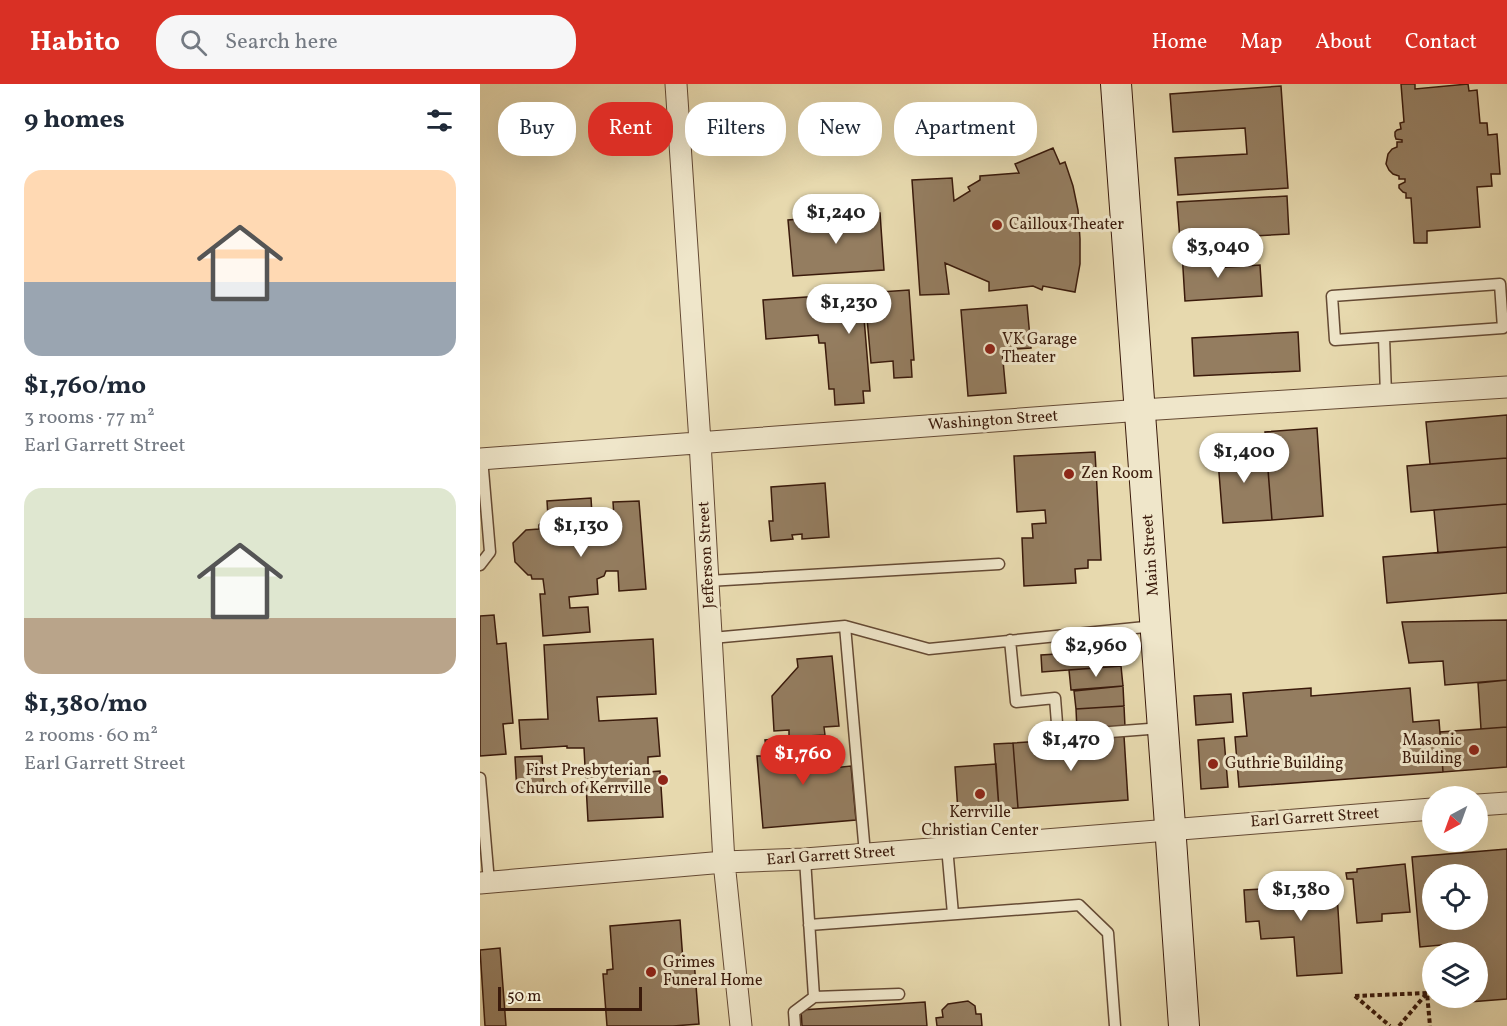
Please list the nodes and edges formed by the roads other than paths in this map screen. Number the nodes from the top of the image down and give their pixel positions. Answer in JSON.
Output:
{"nodes":[{"id":1,"x":676,"y":84,"type":"edge"},
{"id":2,"x":1116,"y":84,"type":"edge"},
{"id":3,"x":1503,"y":283,"type":"edge"},
{"id":4,"x":1383,"y":337,"type":"junction"},
{"id":5,"x":1507,"y":387,"type":"edge"},
{"id":6,"x":1386,"y":394,"type":"junction"},
{"id":7,"x":1142,"y":410,"type":"junction"},
{"id":8,"x":700,"y":442,"type":"junction"},
{"id":9,"x":481,"y":459,"type":"edge"},
{"id":10,"x":999,"y":564,"type":"dead end"},
{"id":11,"x":480,"y":565,"type":"edge"},
{"id":12,"x":708,"y":581,"type":"junction"},
{"id":13,"x":845,"y":626,"type":"junction"},
{"id":14,"x":1155,"y":626,"type":"junction"},
{"id":15,"x":712,"y":638,"type":"junction"},
{"id":16,"x":1010,"y":640,"type":"junction"},
{"id":17,"x":1164,"y":728,"type":"junction"},
{"id":18,"x":480,"y":778,"type":"edge"},
{"id":19,"x":1507,"y":803,"type":"edge"},
{"id":20,"x":1488,"y":804,"type":"edge"},
{"id":21,"x":1422,"y":810,"type":"edge"},
{"id":22,"x":482,"y":823,"type":"edge"},
{"id":23,"x":1171,"y":829,"type":"junction"},
{"id":24,"x":947,"y":847,"type":"junction"},
{"id":25,"x":865,"y":854,"type":"junction"},
{"id":26,"x":805,"y":859,"type":"junction"},
{"id":27,"x":724,"y":862,"type":"junction"},
{"id":28,"x":484,"y":883,"type":"edge"},
{"id":29,"x":953,"y":915,"type":"junction"},
{"id":30,"x":809,"y":925,"type":"junction"},
{"id":31,"x":899,"y":994,"type":"dead end"},
{"id":32,"x":814,"y":997,"type":"junction"},
{"id":33,"x":741,"y":1026,"type":"edge"},
{"id":34,"x":795,"y":1026,"type":"edge"},
{"id":35,"x":1115,"y":1026,"type":"edge"},
{"id":36,"x":1184,"y":1026,"type":"edge"}],
"edges":[{"from":1,"to":8,"type":"street","name":"Jefferson Street"},
{"from":2,"to":7,"type":"main road","name":"Main Street"},
{"from":3,"to":4,"type":"lane"},
{"from":3,"to":4,"type":"lane"},
{"from":4,"to":6,"type":"lane"},
{"from":5,"to":6,"type":"street","name":"Washington Street"},
{"from":6,"to":7,"type":"street","name":"Washington Street"},
{"from":7,"to":8,"type":"street","name":"Washington Street"},
{"from":7,"to":14,"type":"main road","name":"Main Street"},
{"from":8,"to":9,"type":"street","name":"Washington Street"},
{"from":8,"to":12,"type":"street","name":"Jefferson Street"},
{"from":9,"to":11,"type":"lane"},
{"from":10,"to":12,"type":"lane"},
{"from":12,"to":15,"type":"street","name":"Jefferson Street"},
{"from":13,"to":15,"type":"lane"},
{"from":13,"to":16,"type":"lane"},
{"from":13,"to":25,"type":"lane"},
{"from":14,"to":16,"type":"lane"},
{"from":14,"to":17,"type":"main road","name":"Main Street"},
{"from":15,"to":27,"type":"street","name":"Jefferson Street"},
{"from":16,"to":17,"type":"lane"},
{"from":17,"to":23,"type":"main road","name":"Main Street"},
{"from":18,"to":22,"type":"lane"},
{"from":19,"to":20,"type":"street"},
{"from":21,"to":23,"type":"street","name":"Earl Garrett Street"},
{"from":22,"to":28,"type":"lane"},
{"from":23,"to":24,"type":"street","name":"Earl Garrett Street"},
{"from":23,"to":36,"type":"main road","name":"Main Street"},
{"from":24,"to":25,"type":"street","name":"Earl Garrett Street"},
{"from":24,"to":29,"type":"lane"},
{"from":25,"to":26,"type":"street","name":"Earl Garrett Street"},
{"from":26,"to":27,"type":"street","name":"Earl Garrett Street"},
{"from":26,"to":30,"type":"lane"},
{"from":27,"to":28,"type":"street","name":"Earl Garrett Street"},
{"from":27,"to":33,"type":"street","name":"Jefferson Street"},
{"from":29,"to":30,"type":"lane"},
{"from":29,"to":35,"type":"lane"},
{"from":30,"to":32,"type":"lane"},
{"from":31,"to":32,"type":"lane"},
{"from":32,"to":34,"type":"lane"}]}
